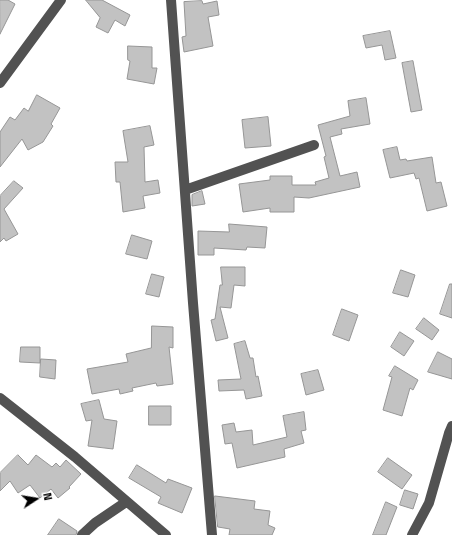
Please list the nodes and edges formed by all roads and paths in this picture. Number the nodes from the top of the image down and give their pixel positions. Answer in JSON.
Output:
{"nodes":[{"id":1,"x":61,"y":0,"type":"edge"},
{"id":2,"x":171,"y":0,"type":"edge"},
{"id":3,"x":0,"y":83,"type":"edge"},
{"id":4,"x":314,"y":145,"type":"dead end"},
{"id":5,"x":185,"y":190,"type":"junction"},
{"id":6,"x":0,"y":398,"type":"edge"},
{"id":7,"x":452,"y":426,"type":"edge"},
{"id":8,"x":126,"y":502,"type":"junction"},
{"id":9,"x":82,"y":535,"type":"edge"},
{"id":10,"x":166,"y":535,"type":"edge"},
{"id":11,"x":212,"y":535,"type":"edge"},
{"id":12,"x":412,"y":535,"type":"edge"}],
"edges":[{"from":1,"to":3,"type":"street"},
{"from":2,"to":5,"type":"street"},
{"from":4,"to":5,"type":"street"},
{"from":5,"to":11,"type":"street"},
{"from":6,"to":8,"type":"street"},
{"from":7,"to":12,"type":"street"},
{"from":8,"to":9,"type":"street"},
{"from":8,"to":10,"type":"street"}]}
